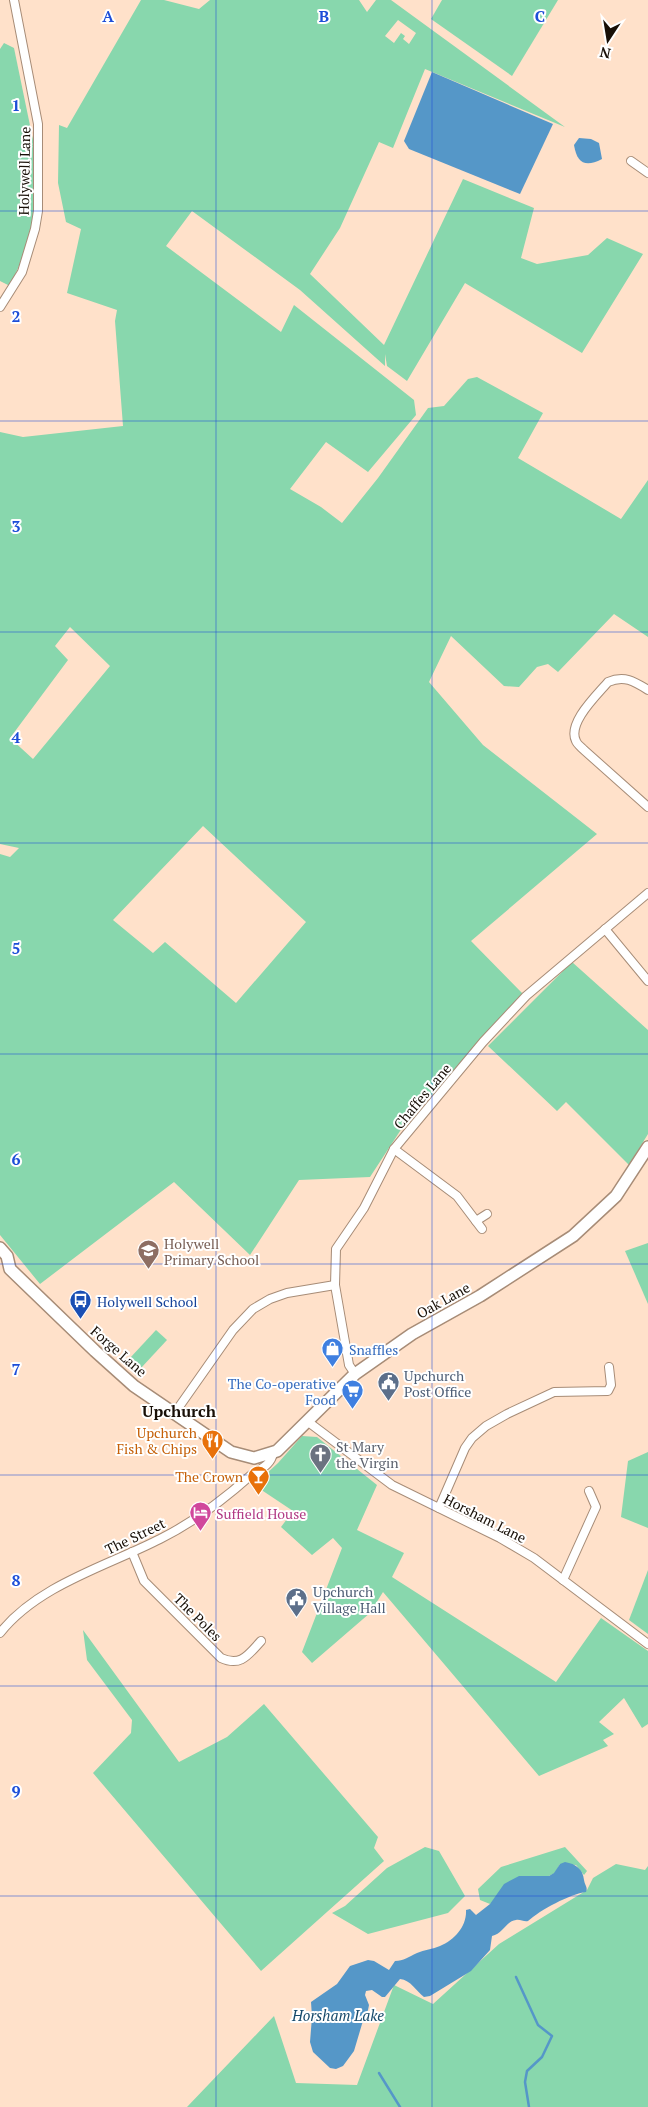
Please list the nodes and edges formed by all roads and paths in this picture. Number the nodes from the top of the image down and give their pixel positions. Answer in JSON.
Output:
{"nodes":[{"id":1,"x":14,"y":0,"type":"edge"},
{"id":2,"x":632,"y":161,"type":"dead end"},
{"id":3,"x":648,"y":173,"type":"edge"},
{"id":4,"x":0,"y":307,"type":"edge"},
{"id":5,"x":648,"y":690,"type":"edge"},
{"id":6,"x":648,"y":807,"type":"edge"},
{"id":7,"x":648,"y":893,"type":"edge"},
{"id":8,"x":605,"y":929,"type":"junction"},
{"id":9,"x":648,"y":981,"type":"edge"},
{"id":10,"x":648,"y":1147,"type":"edge"},
{"id":11,"x":394,"y":1149,"type":"junction"},
{"id":12,"x":487,"y":1214,"type":"dead end"},
{"id":13,"x":476,"y":1221,"type":"junction"},
{"id":14,"x":482,"y":1229,"type":"dead end"},
{"id":15,"x":0,"y":1248,"type":"edge"},
{"id":16,"x":335,"y":1285,"type":"junction"},
{"id":17,"x":609,"y":1367,"type":"dead end"},
{"id":18,"x":355,"y":1374,"type":"junction"},
{"id":19,"x":174,"y":1414,"type":"junction"},
{"id":20,"x":307,"y":1421,"type":"junction"},
{"id":21,"x":273,"y":1453,"type":"junction"},
{"id":22,"x":239,"y":1455,"type":"joint"},
{"id":23,"x":253,"y":1458,"type":"junction"},
{"id":24,"x":252,"y":1474,"type":"junction"},
{"id":25,"x":589,"y":1491,"type":"dead end"},
{"id":26,"x":439,"y":1508,"type":"junction"},
{"id":27,"x":132,"y":1552,"type":"junction"},
{"id":28,"x":563,"y":1580,"type":"junction"},
{"id":29,"x":0,"y":1633,"type":"edge"},
{"id":30,"x":261,"y":1641,"type":"dead end"},
{"id":31,"x":648,"y":1644,"type":"edge"}],
"edges":[{"from":1,"to":4,"type":"street","name":"Holywell Lane"},
{"from":2,"to":3,"type":"street"},
{"from":5,"to":6,"type":"street"},
{"from":7,"to":8,"type":"street","name":"Chaffes Lane"},
{"from":8,"to":9,"type":"street"},
{"from":8,"to":11,"type":"street","name":"Chaffes Lane"},
{"from":10,"to":18,"type":"street","name":"Oak Lane"},
{"from":11,"to":13,"type":"street"},
{"from":11,"to":16,"type":"street","name":"Chaffes Lane"},
{"from":12,"to":13,"type":"street"},
{"from":13,"to":14,"type":"street"},
{"from":15,"to":19,"type":"street","name":"Forge Lane"},
{"from":16,"to":18,"type":"street","name":"Chaffes Lane"},
{"from":16,"to":19,"type":"street"},
{"from":17,"to":26,"type":"street"},
{"from":18,"to":20,"type":"street","name":"Oak Lane"},
{"from":19,"to":22,"type":"street","name":"Forge Lane"},
{"from":20,"to":21,"type":"street","name":"Oak Lane"},
{"from":20,"to":26,"type":"street","name":"Horsham Lane"},
{"from":21,"to":23,"type":"street","name":"Oak Lane"},
{"from":21,"to":24,"type":"street","name":"The Street"},
{"from":22,"to":23,"type":"street","name":"Oak Lane"},
{"from":23,"to":24,"type":"street"},
{"from":24,"to":27,"type":"street","name":"The Street"},
{"from":25,"to":28,"type":"street"},
{"from":26,"to":28,"type":"street","name":"Horsham Lane"},
{"from":27,"to":29,"type":"street","name":"The Street"},
{"from":27,"to":30,"type":"street","name":"The Poles"},
{"from":28,"to":31,"type":"street","name":"Horsham Lane"}]}
